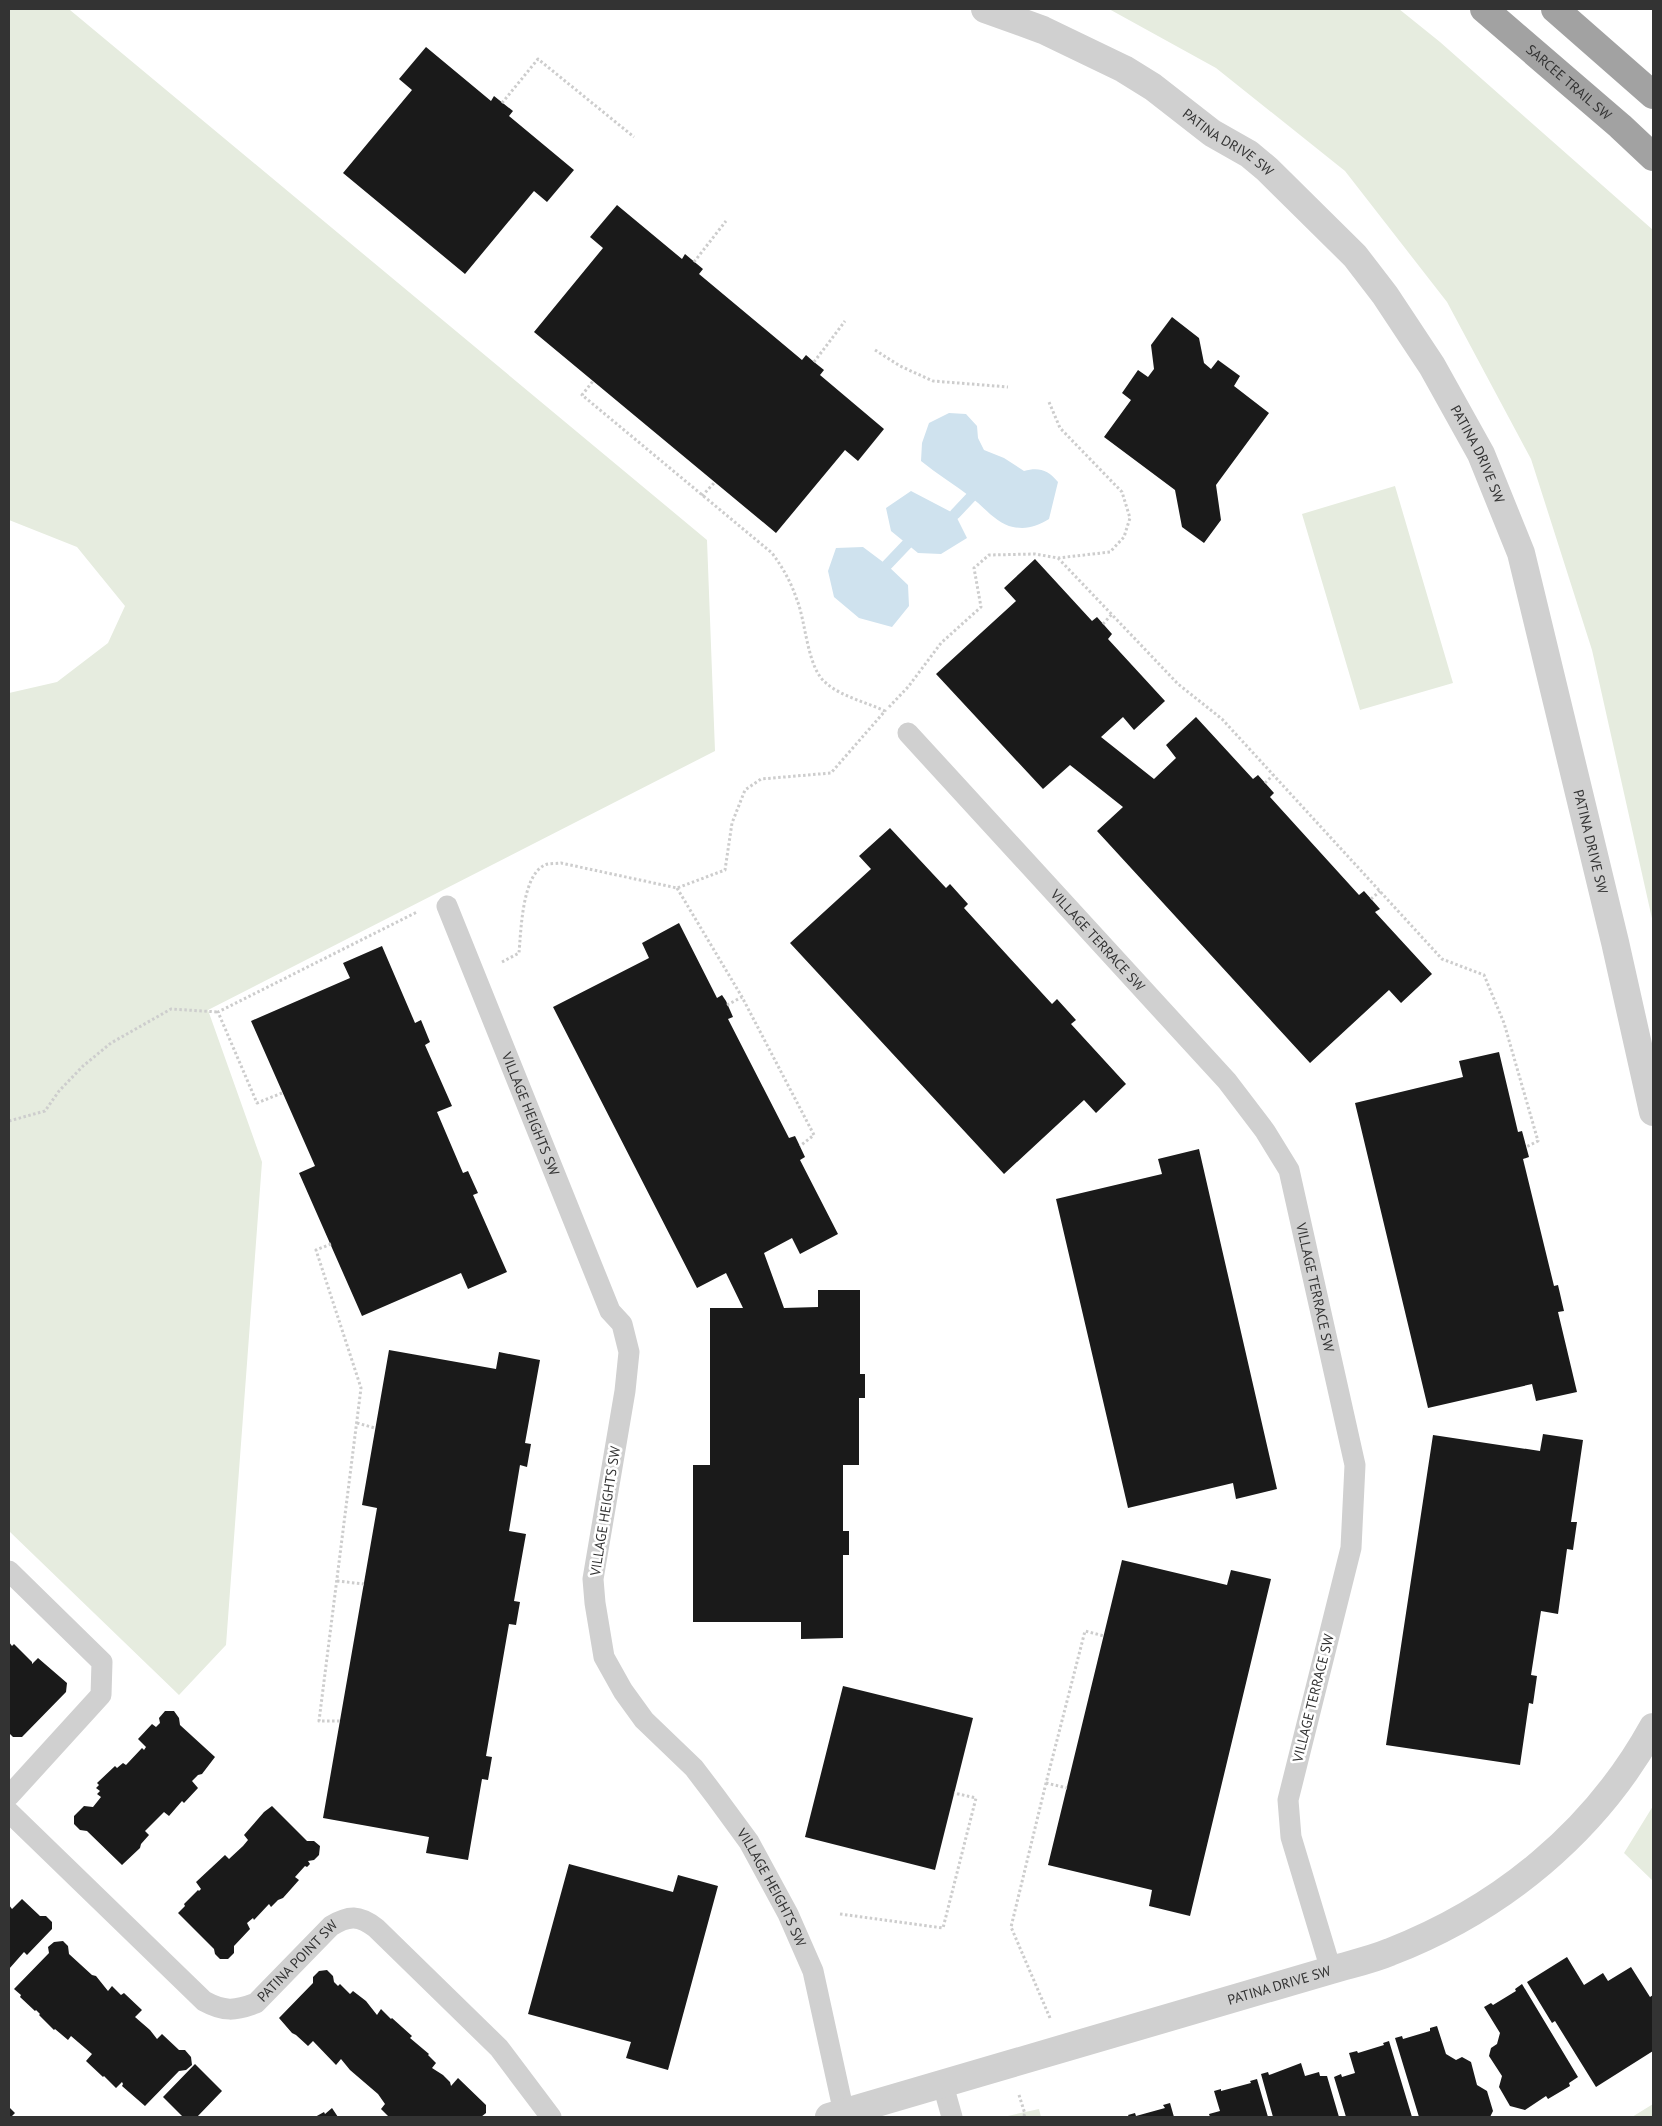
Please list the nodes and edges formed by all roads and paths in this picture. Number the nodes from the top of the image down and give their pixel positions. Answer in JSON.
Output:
{"nodes":[{"id":1,"x":985,"y":9,"type":"edge"},
{"id":2,"x":1484,"y":9,"type":"edge"},
{"id":3,"x":1556,"y":9,"type":"edge"},
{"id":4,"x":1653,"y":96,"type":"edge"},
{"id":5,"x":502,"y":103,"type":"dead end"},
{"id":6,"x":634,"y":136,"type":"dead end"},
{"id":7,"x":1653,"y":157,"type":"edge"},
{"id":8,"x":726,"y":220,"type":"dead end"},
{"id":9,"x":694,"y":262,"type":"dead end"},
{"id":10,"x":845,"y":321,"type":"dead end"},
{"id":11,"x":876,"y":350,"type":"dead end"},
{"id":12,"x":814,"y":362,"type":"dead end"},
{"id":13,"x":593,"y":381,"type":"dead end"},
{"id":14,"x":1008,"y":387,"type":"dead end"},
{"id":15,"x":1049,"y":402,"type":"dead end"},
{"id":16,"x":715,"y":482,"type":"dead end"},
{"id":17,"x":702,"y":496,"type":"junction"},
{"id":18,"x":1058,"y":558,"type":"junction"},
{"id":19,"x":1112,"y":614,"type":"junction"},
{"id":20,"x":1103,"y":624,"type":"dead end"},
{"id":21,"x":885,"y":711,"type":"junction"},
{"id":22,"x":908,"y":733,"type":"joint"},
{"id":23,"x":1273,"y":775,"type":"junction"},
{"id":24,"x":1265,"y":783,"type":"dead end"},
{"id":25,"x":677,"y":888,"type":"junction"},
{"id":26,"x":1380,"y":891,"type":"junction"},
{"id":27,"x":1371,"y":899,"type":"dead end"},
{"id":28,"x":447,"y":906,"type":"joint"},
{"id":29,"x":475,"y":976,"type":"junction"},
{"id":30,"x":742,"y":997,"type":"junction"},
{"id":31,"x":727,"y":1005,"type":"dead end"},
{"id":32,"x":218,"y":1012,"type":"junction"},
{"id":33,"x":282,"y":1093,"type":"dead end"},
{"id":34,"x":1653,"y":1112,"type":"edge"},
{"id":35,"x":9,"y":1121,"type":"edge"},
{"id":36,"x":800,"y":1146,"type":"dead end"},
{"id":37,"x":1526,"y":1147,"type":"dead end"},
{"id":38,"x":331,"y":1244,"type":"dead end"},
{"id":39,"x":357,"y":1423,"type":"junction"},
{"id":40,"x":375,"y":1428,"type":"dead end"},
{"id":41,"x":9,"y":1571,"type":"edge"},
{"id":42,"x":337,"y":1581,"type":"junction"},
{"id":43,"x":364,"y":1584,"type":"dead end"},
{"id":44,"x":1104,"y":1636,"type":"dead end"},
{"id":45,"x":340,"y":1721,"type":"dead end"},
{"id":46,"x":1653,"y":1727,"type":"edge"},
{"id":47,"x":1046,"y":1783,"type":"junction"},
{"id":48,"x":1067,"y":1788,"type":"dead end"},
{"id":49,"x":954,"y":1794,"type":"dead end"},
{"id":50,"x":9,"y":1796,"type":"edge"},
{"id":51,"x":9,"y":1812,"type":"edge"},
{"id":52,"x":840,"y":1914,"type":"dead end"},
{"id":53,"x":1331,"y":1970,"type":"junction"},
{"id":54,"x":1063,"y":2049,"type":"junction"},
{"id":55,"x":943,"y":2085,"type":"junction"},
{"id":56,"x":836,"y":2115,"type":"edge"},
{"id":57,"x":551,"y":2117,"type":"edge"},
{"id":58,"x":952,"y":2117,"type":"edge"}],
"edges":[{"from":1,"to":34,"type":"street","name":"PATINA DRIVE SW"},
{"from":2,"to":7,"type":"highway","name":"SARCEE TRAIL SW"},
{"from":3,"to":4,"type":"highway"},
{"from":5,"to":6,"type":"path"},
{"from":8,"to":9,"type":"path"},
{"from":10,"to":12,"type":"path"},
{"from":11,"to":14,"type":"path"},
{"from":13,"to":17,"type":"path"},
{"from":15,"to":18,"type":"path"},
{"from":16,"to":17,"type":"path"},
{"from":17,"to":21,"type":"path"},
{"from":18,"to":19,"type":"path"},
{"from":18,"to":21,"type":"path"},
{"from":19,"to":20,"type":"path"},
{"from":19,"to":23,"type":"path"},
{"from":21,"to":22,"type":"path"},
{"from":21,"to":25,"type":"path"},
{"from":22,"to":53,"type":"lane","name":"VILLAGE TERRACE SW"},
{"from":23,"to":24,"type":"path"},
{"from":23,"to":26,"type":"path"},
{"from":25,"to":29,"type":"path"},
{"from":25,"to":30,"type":"path"},
{"from":26,"to":27,"type":"path"},
{"from":26,"to":37,"type":"path"},
{"from":28,"to":29,"type":"lane","name":"VILLAGE HEIGHTS SW"},
{"from":28,"to":32,"type":"path"},
{"from":29,"to":56,"type":"lane","name":"VILLAGE HEIGHTS SW"},
{"from":30,"to":31,"type":"path"},
{"from":30,"to":36,"type":"path"},
{"from":32,"to":33,"type":"path"},
{"from":32,"to":35,"type":"path"},
{"from":38,"to":39,"type":"path"},
{"from":39,"to":40,"type":"path"},
{"from":39,"to":42,"type":"path"},
{"from":41,"to":50,"type":"lane"},
{"from":42,"to":43,"type":"path"},
{"from":42,"to":45,"type":"path"},
{"from":44,"to":47,"type":"path"},
{"from":46,"to":53,"type":"street","name":"PATINA DRIVE SW"},
{"from":47,"to":48,"type":"path"},
{"from":47,"to":54,"type":"path"},
{"from":49,"to":52,"type":"path"},
{"from":51,"to":57,"type":"lane","name":"PATINA POINT SW"},
{"from":53,"to":54,"type":"street","name":"PATINA DRIVE SW"},
{"from":54,"to":55,"type":"street","name":"PATINA DRIVE SW"},
{"from":55,"to":56,"type":"street","name":"PATINA DRIVE SW"},
{"from":55,"to":58,"type":"lane"}]}
